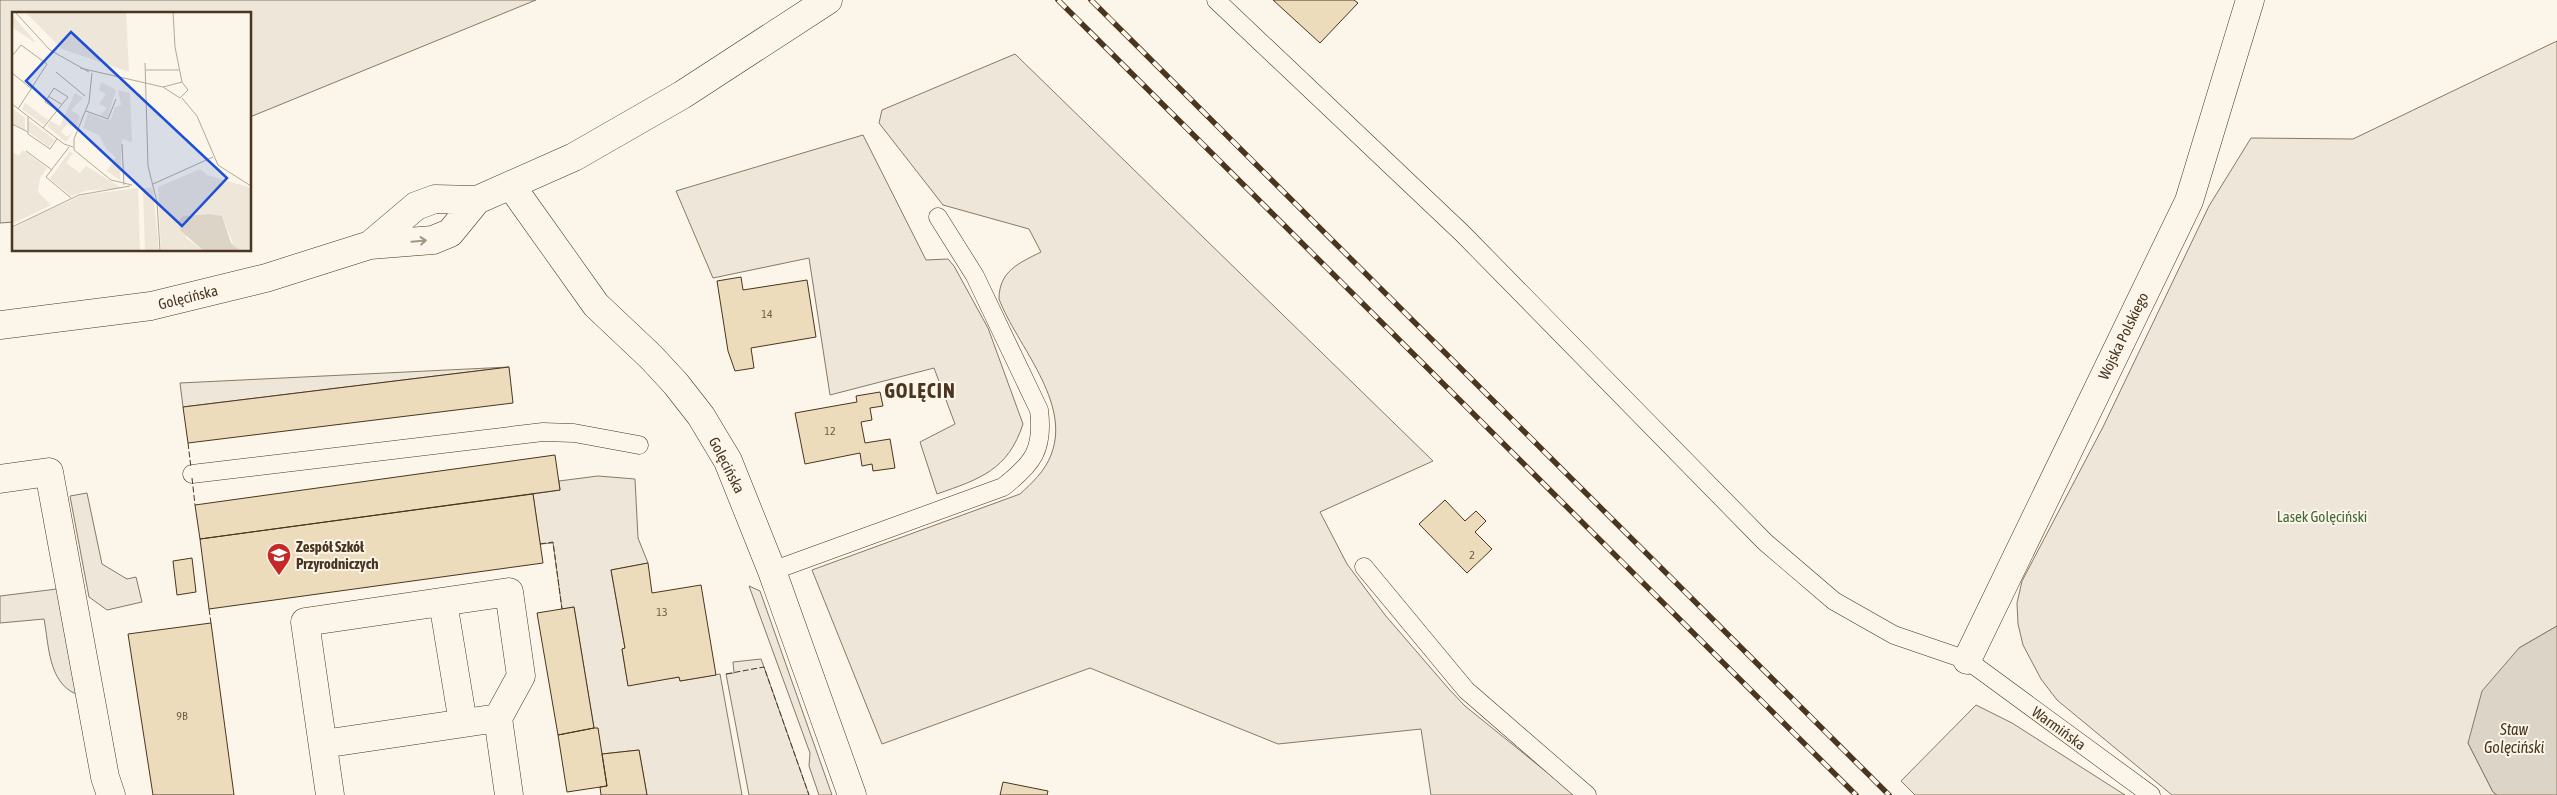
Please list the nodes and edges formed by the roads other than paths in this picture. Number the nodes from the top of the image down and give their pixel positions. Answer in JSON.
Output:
{"nodes":[{"id":1,"x":828,"y":0,"type":"edge"},
{"id":2,"x":1216,"y":0,"type":"edge"},
{"id":3,"x":2250,"y":0,"type":"edge"},
{"id":4,"x":512,"y":187,"type":"junction"},
{"id":5,"x":477,"y":200,"type":"junction"},
{"id":6,"x":938,"y":218,"type":"dead end"},
{"id":7,"x":370,"y":245,"type":"junction"},
{"id":8,"x":0,"y":325,"type":"edge"},
{"id":9,"x":640,"y":445,"type":"dead end"},
{"id":10,"x":192,"y":474,"type":"dead end"},
{"id":11,"x":0,"y":479,"type":"edge"},
{"id":12,"x":1364,"y":567,"type":"dead end"},
{"id":13,"x":772,"y":571,"type":"junction"},
{"id":14,"x":443,"y":602,"type":"junction"},
{"id":15,"x":1967,"y":660,"type":"junction"},
{"id":16,"x":498,"y":718,"type":"junction"},
{"id":17,"x":463,"y":723,"type":"junction"},
{"id":18,"x":323,"y":744,"type":"junction"},
{"id":19,"x":111,"y":795,"type":"edge"},
{"id":20,"x":330,"y":795,"type":"edge"},
{"id":21,"x":510,"y":795,"type":"edge"},
{"id":22,"x":852,"y":795,"type":"edge"},
{"id":23,"x":1587,"y":795,"type":"edge"},
{"id":24,"x":2151,"y":795,"type":"edge"}],
"edges":[{"from":1,"to":4,"type":"street"},
{"from":2,"to":15,"type":"lane","name":"Warmińska"},
{"from":3,"to":15,"type":"street","name":"Wojska Polskiego"},
{"from":4,"to":5,"type":"street"},
{"from":4,"to":13,"type":"street","name":"Golęcińska"},
{"from":5,"to":7,"type":"street","name":"Golęcińska"},
{"from":7,"to":5,"type":"street","name":"Golęcińska","one_way":true},
{"from":6,"to":13,"type":"lane"},
{"from":7,"to":8,"type":"street","name":"Golęcińska"},
{"from":9,"to":10,"type":"lane"},
{"from":11,"to":19,"type":"street"},
{"from":12,"to":23,"type":"lane"},
{"from":13,"to":22,"type":"street","name":"Golęcińska"},
{"from":14,"to":16,"type":"street"},
{"from":14,"to":17,"type":"street"},
{"from":14,"to":18,"type":"street"},
{"from":15,"to":24,"type":"lane","name":"Warmińska"},
{"from":16,"to":17,"type":"street"},
{"from":16,"to":21,"type":"street"},
{"from":17,"to":18,"type":"street"},
{"from":18,"to":20,"type":"street"}]}
